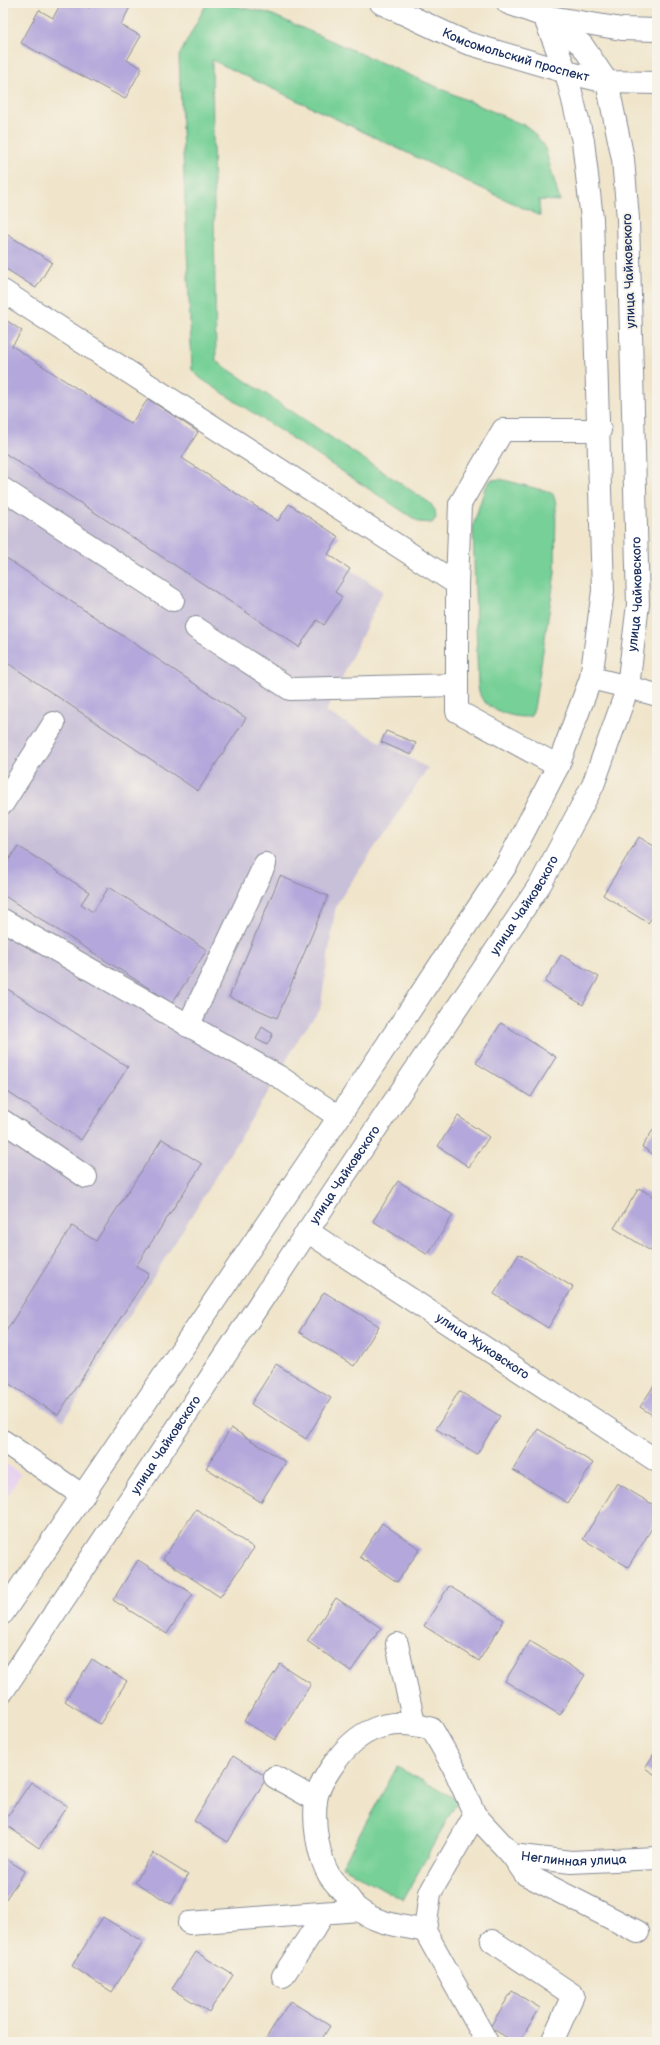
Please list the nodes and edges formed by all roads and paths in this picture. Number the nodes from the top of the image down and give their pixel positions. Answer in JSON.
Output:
{"nodes":[{"id":1,"x":381,"y":3,"type":"edge"},
{"id":2,"x":508,"y":3,"type":"edge"},
{"id":3,"x":540,"y":10,"type":"edge"},
{"id":4,"x":657,"y":30,"type":"edge"},
{"id":5,"x":566,"y":72,"type":"junction"},
{"id":6,"x":607,"y":82,"type":"junction"},
{"id":7,"x":657,"y":83,"type":"edge"},
{"id":8,"x":3,"y":291,"type":"edge"},
{"id":9,"x":600,"y":430,"type":"junction"},
{"id":10,"x":3,"y":489,"type":"edge"},
{"id":11,"x":457,"y":584,"type":"junction"},
{"id":12,"x":173,"y":600,"type":"dead end"},
{"id":13,"x":196,"y":628,"type":"dead end"},
{"id":14,"x":591,"y":678,"type":"junction"},
{"id":15,"x":457,"y":685,"type":"junction"},
{"id":16,"x":628,"y":688,"type":"junction"},
{"id":17,"x":657,"y":695,"type":"edge"},
{"id":18,"x":54,"y":723,"type":"dead end"},
{"id":19,"x":558,"y":766,"type":"junction"},
{"id":20,"x":3,"y":803,"type":"edge"},
{"id":21,"x":264,"y":864,"type":"dead end"},
{"id":22,"x":3,"y":920,"type":"edge"},
{"id":23,"x":188,"y":1026,"type":"junction"},
{"id":24,"x":339,"y":1117,"type":"junction"},
{"id":25,"x":3,"y":1121,"type":"edge"},
{"id":26,"x":86,"y":1177,"type":"dead end"},
{"id":27,"x":307,"y":1231,"type":"junction"},
{"id":28,"x":3,"y":1440,"type":"edge"},
{"id":29,"x":657,"y":1461,"type":"edge"},
{"id":30,"x":83,"y":1496,"type":"junction"},
{"id":31,"x":3,"y":1613,"type":"edge"},
{"id":32,"x":397,"y":1644,"type":"dead end"},
{"id":33,"x":3,"y":1691,"type":"edge"},
{"id":34,"x":414,"y":1723,"type":"junction"},
{"id":35,"x":275,"y":1777,"type":"dead end"},
{"id":36,"x":316,"y":1800,"type":"junction"},
{"id":37,"x":475,"y":1815,"type":"junction"},
{"id":38,"x":512,"y":1855,"type":"junction"},
{"id":39,"x":657,"y":1858,"type":"edge"},
{"id":40,"x":359,"y":1910,"type":"junction"},
{"id":41,"x":324,"y":1914,"type":"junction"},
{"id":42,"x":189,"y":1923,"type":"dead end"},
{"id":43,"x":425,"y":1931,"type":"junction"},
{"id":44,"x":638,"y":1932,"type":"dead end"},
{"id":45,"x":492,"y":1941,"type":"dead end"},
{"id":46,"x":283,"y":1976,"type":"dead end"},
{"id":47,"x":487,"y":2042,"type":"edge"},
{"id":48,"x":552,"y":2042,"type":"edge"}],
"edges":[{"from":1,"to":5,"type":"main road","name":"Комсомольский проспект"},
{"from":2,"to":3,"type":"main road"},
{"from":3,"to":4,"type":"main road"},
{"from":3,"to":5,"type":"main road"},
{"from":3,"to":6,"type":"main road","name":"улица Чайковского"},
{"from":5,"to":6,"type":"main road","name":"Комсомольский проспект"},
{"from":5,"to":9,"type":"main road"},
{"from":6,"to":7,"type":"main road","name":"Комсомольский проспект"},
{"from":6,"to":16,"type":"main road","name":"улица Чайковского"},
{"from":8,"to":11,"type":"main road"},
{"from":9,"to":11,"type":"main road"},
{"from":9,"to":14,"type":"main road"},
{"from":10,"to":12,"type":"main road"},
{"from":11,"to":15,"type":"main road"},
{"from":13,"to":15,"type":"main road"},
{"from":14,"to":16,"type":"main road"},
{"from":14,"to":19,"type":"main road"},
{"from":15,"to":19,"type":"main road"},
{"from":16,"to":17,"type":"main road"},
{"from":16,"to":27,"type":"main road","name":"улица Чайковского"},
{"from":18,"to":20,"type":"main road"},
{"from":19,"to":24,"type":"main road"},
{"from":21,"to":23,"type":"main road"},
{"from":22,"to":23,"type":"main road"},
{"from":23,"to":24,"type":"main road"},
{"from":24,"to":30,"type":"main road"},
{"from":25,"to":26,"type":"main road"},
{"from":27,"to":29,"type":"main road","name":"улица Жуковского"},
{"from":27,"to":33,"type":"main road","name":"улица Чайковского"},
{"from":28,"to":30,"type":"main road"},
{"from":30,"to":31,"type":"main road"},
{"from":32,"to":34,"type":"main road"},
{"from":34,"to":36,"type":"main road"},
{"from":34,"to":37,"type":"main road","name":"Неглинная улица"},
{"from":35,"to":36,"type":"main road"},
{"from":36,"to":40,"type":"main road"},
{"from":37,"to":38,"type":"main road","name":"Неглинная улица"},
{"from":37,"to":43,"type":"main road"},
{"from":38,"to":39,"type":"main road","name":"Неглинная улица"},
{"from":38,"to":44,"type":"main road"},
{"from":40,"to":41,"type":"main road"},
{"from":40,"to":43,"type":"main road"},
{"from":41,"to":42,"type":"main road"},
{"from":41,"to":46,"type":"main road"},
{"from":43,"to":47,"type":"main road"},
{"from":45,"to":48,"type":"main road"}]}
